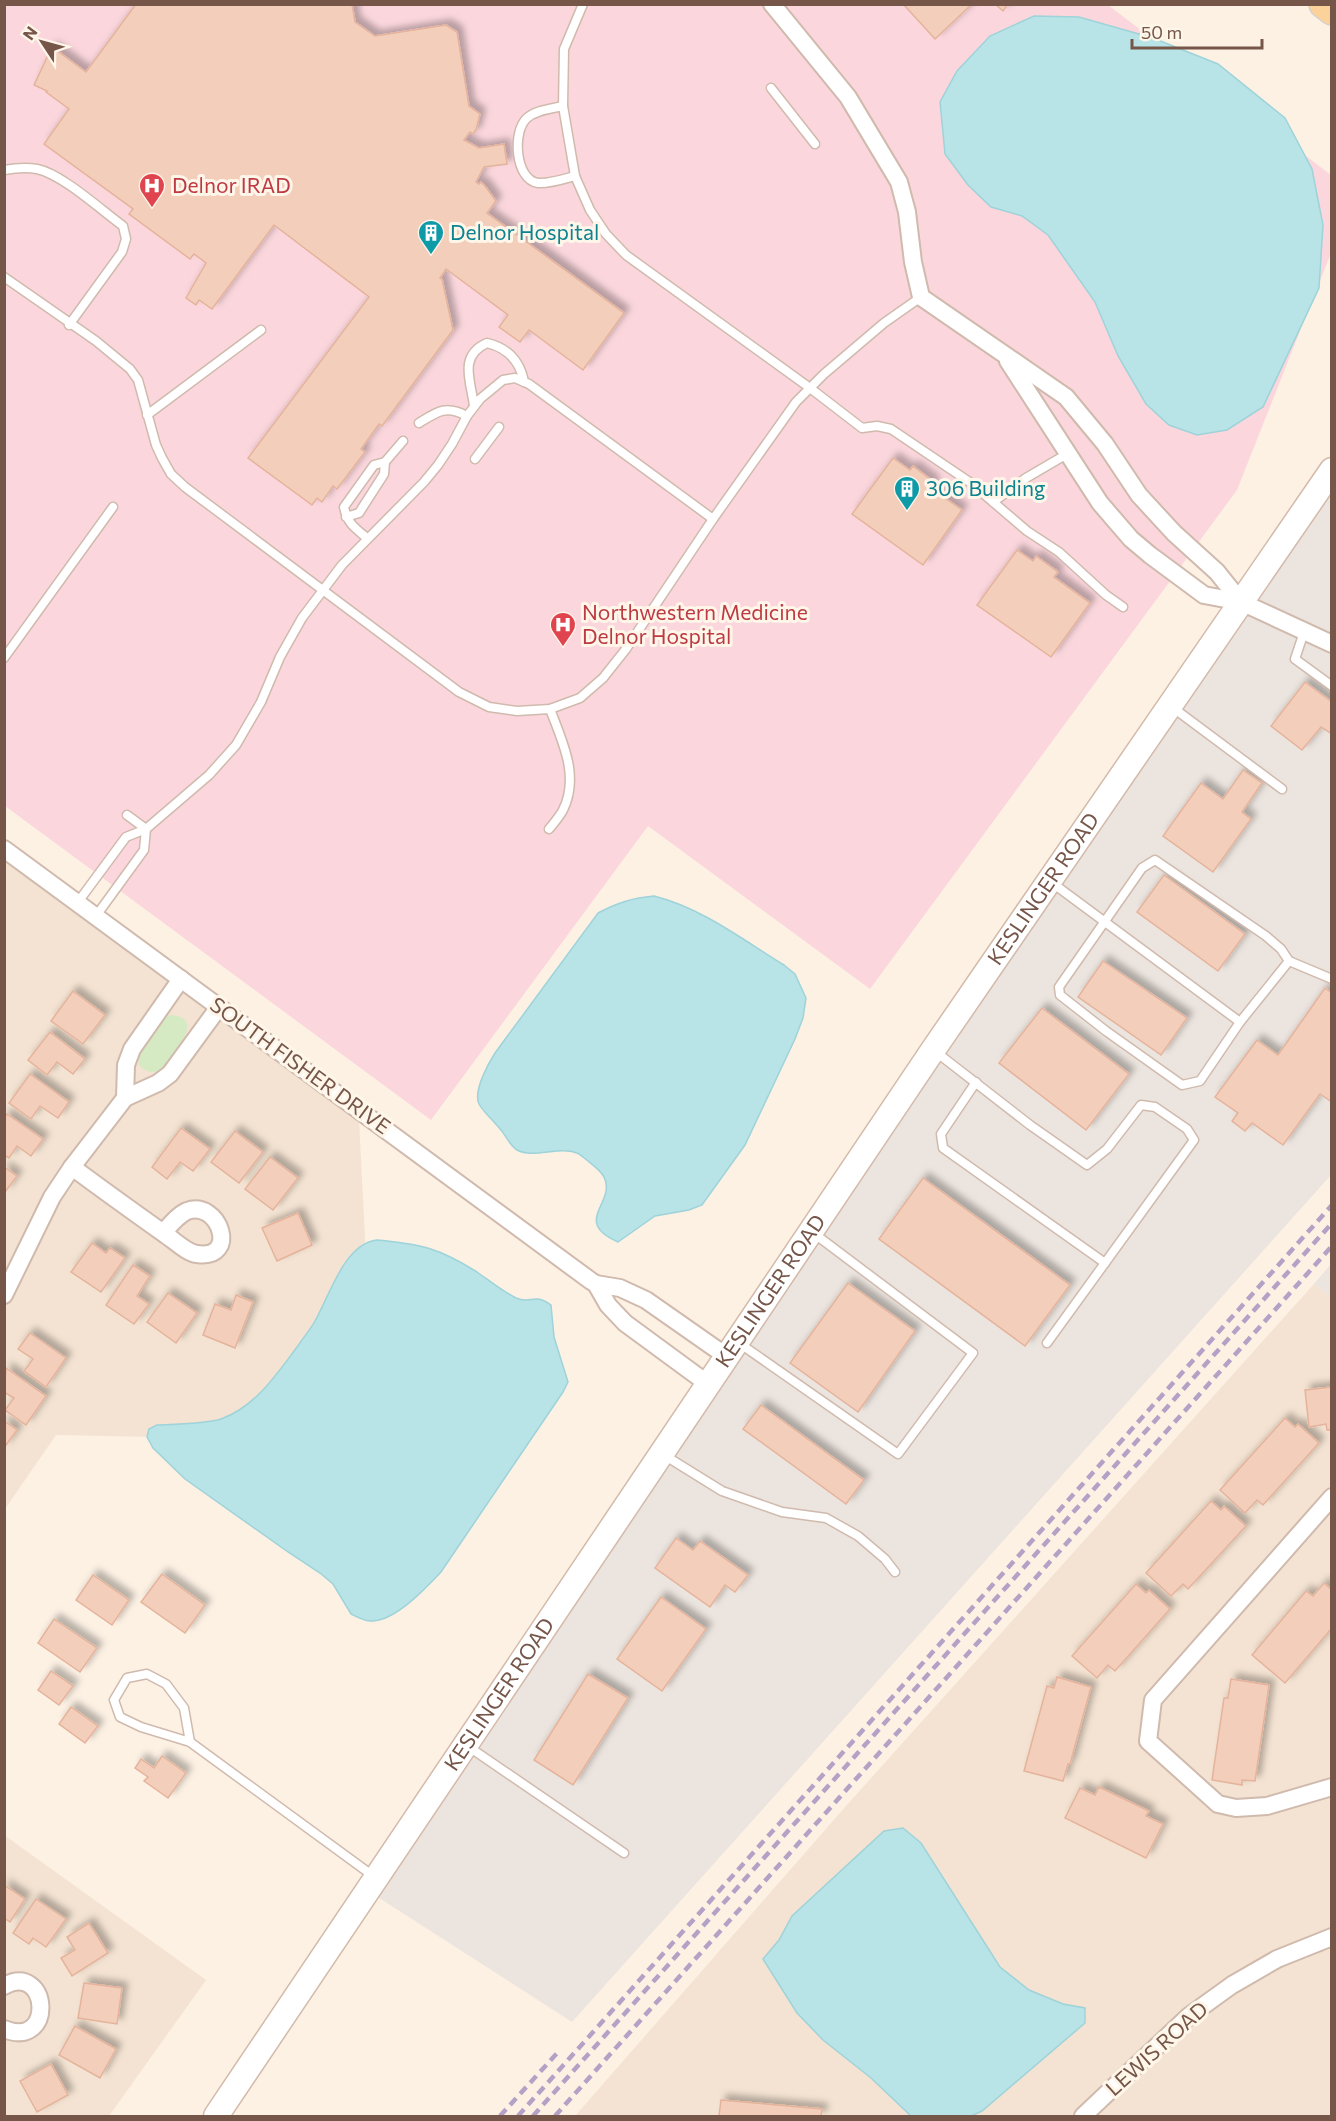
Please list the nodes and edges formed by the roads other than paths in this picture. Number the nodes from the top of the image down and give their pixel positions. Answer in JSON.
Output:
{"nodes":[{"id":1,"x":583,"y":4,"type":"edge"},
{"id":2,"x":772,"y":4,"type":"edge"},
{"id":3,"x":1323,"y":4,"type":"edge"},
{"id":4,"x":1332,"y":11,"type":"edge"},
{"id":5,"x":771,"y":88,"type":"dead end"},
{"id":6,"x":562,"y":106,"type":"junction"},
{"id":7,"x":815,"y":144,"type":"dead end"},
{"id":8,"x":4,"y":170,"type":"edge"},
{"id":9,"x":575,"y":176,"type":"junction"},
{"id":10,"x":4,"y":277,"type":"edge"},
{"id":11,"x":921,"y":297,"type":"junction"},
{"id":12,"x":69,"y":325,"type":"junction"},
{"id":13,"x":261,"y":330,"type":"dead end"},
{"id":14,"x":1004,"y":355,"type":"junction"},
{"id":15,"x":524,"y":382,"type":"junction"},
{"id":16,"x":810,"y":388,"type":"junction"},
{"id":17,"x":474,"y":406,"type":"junction"},
{"id":18,"x":147,"y":415,"type":"junction"},
{"id":19,"x":467,"y":416,"type":"junction"},
{"id":20,"x":419,"y":423,"type":"dead end"},
{"id":21,"x":499,"y":427,"type":"dead end"},
{"id":22,"x":403,"y":441,"type":"dead end"},
{"id":23,"x":1068,"y":454,"type":"junction"},
{"id":24,"x":475,"y":459,"type":"dead end"},
{"id":25,"x":385,"y":462,"type":"junction"},
{"id":26,"x":1332,"y":470,"type":"edge"},
{"id":27,"x":993,"y":502,"type":"junction"},
{"id":28,"x":113,"y":507,"type":"dead end"},
{"id":29,"x":346,"y":517,"type":"junction"},
{"id":30,"x":713,"y":519,"type":"junction"},
{"id":31,"x":368,"y":538,"type":"junction"},
{"id":32,"x":323,"y":589,"type":"junction"},
{"id":33,"x":1241,"y":602,"type":"junction"},
{"id":34,"x":1123,"y":607,"type":"dead end"},
{"id":35,"x":1304,"y":632,"type":"junction"},
{"id":36,"x":1332,"y":644,"type":"edge"},
{"id":37,"x":4,"y":658,"type":"edge"},
{"id":38,"x":1332,"y":686,"type":"edge"},
{"id":39,"x":1170,"y":705,"type":"junction"},
{"id":40,"x":550,"y":710,"type":"junction"},
{"id":41,"x":1282,"y":789,"type":"dead end"},
{"id":42,"x":127,"y":815,"type":"dead end"},
{"id":43,"x":146,"y":829,"type":"junction"},
{"id":44,"x":549,"y":829,"type":"dead end"},
{"id":45,"x":4,"y":849,"type":"edge"},
{"id":46,"x":1048,"y":880,"type":"junction"},
{"id":47,"x":78,"y":902,"type":"junction"},
{"id":48,"x":96,"y":916,"type":"junction"},
{"id":49,"x":1104,"y":921,"type":"junction"},
{"id":50,"x":1289,"y":961,"type":"junction"},
{"id":51,"x":181,"y":979,"type":"junction"},
{"id":52,"x":1332,"y":979,"type":"edge"},
{"id":53,"x":219,"y":1006,"type":"junction"},
{"id":54,"x":1240,"y":1022,"type":"junction"},
{"id":55,"x":933,"y":1050,"type":"junction"},
{"id":56,"x":976,"y":1082,"type":"junction"},
{"id":57,"x":125,"y":1098,"type":"junction"},
{"id":58,"x":72,"y":1167,"type":"junction"},
{"id":59,"x":810,"y":1231,"type":"junction"},
{"id":60,"x":163,"y":1233,"type":"dead end"},
{"id":61,"x":1105,"y":1263,"type":"junction"},
{"id":62,"x":594,"y":1282,"type":"junction"},
{"id":63,"x":4,"y":1295,"type":"edge"},
{"id":64,"x":1047,"y":1343,"type":"dead end"},
{"id":65,"x":731,"y":1348,"type":"junction"},
{"id":66,"x":708,"y":1384,"type":"junction"},
{"id":67,"x":661,"y":1453,"type":"junction"},
{"id":68,"x":1332,"y":1497,"type":"edge"},
{"id":69,"x":895,"y":1572,"type":"dead end"},
{"id":70,"x":190,"y":1742,"type":"junction"},
{"id":71,"x":466,"y":1745,"type":"junction"},
{"id":72,"x":1332,"y":1787,"type":"edge"},
{"id":73,"x":624,"y":1853,"type":"dead end"},
{"id":74,"x":376,"y":1878,"type":"junction"},
{"id":75,"x":1332,"y":1937,"type":"edge"},
{"id":76,"x":4,"y":1986,"type":"edge"},
{"id":77,"x":4,"y":2029,"type":"edge"},
{"id":78,"x":216,"y":2116,"type":"edge"},
{"id":79,"x":1083,"y":2116,"type":"edge"}],
"edges":[{"from":1,"to":6,"type":"lane"},
{"from":2,"to":11,"type":"street"},
{"from":3,"to":4,"type":"main road"},
{"from":5,"to":7,"type":"lane"},
{"from":6,"to":9,"type":"lane"},
{"from":6,"to":9,"type":"lane"},
{"from":8,"to":12,"type":"lane"},
{"from":9,"to":16,"type":"lane"},
{"from":10,"to":12,"type":"lane"},
{"from":11,"to":14,"type":"street"},
{"from":11,"to":16,"type":"lane"},
{"from":12,"to":18,"type":"lane"},
{"from":13,"to":18,"type":"lane"},
{"from":14,"to":23,"type":"street"},
{"from":14,"to":33,"type":"street"},
{"from":15,"to":17,"type":"lane"},
{"from":15,"to":17,"type":"lane"},
{"from":15,"to":30,"type":"lane"},
{"from":16,"to":27,"type":"lane"},
{"from":16,"to":30,"type":"lane"},
{"from":17,"to":19,"type":"lane"},
{"from":18,"to":32,"type":"lane"},
{"from":19,"to":20,"type":"lane"},
{"from":19,"to":31,"type":"lane"},
{"from":21,"to":24,"type":"lane"},
{"from":22,"to":25,"type":"lane"},
{"from":23,"to":27,"type":"lane"},
{"from":23,"to":33,"type":"street"},
{"from":25,"to":29,"type":"lane"},
{"from":25,"to":29,"type":"lane"},
{"from":26,"to":33,"type":"main road","name":"KESLINGER ROAD"},
{"from":27,"to":34,"type":"lane"},
{"from":28,"to":37,"type":"lane"},
{"from":29,"to":31,"type":"lane"},
{"from":30,"to":40,"type":"lane"},
{"from":31,"to":32,"type":"lane"},
{"from":32,"to":40,"type":"lane"},
{"from":32,"to":43,"type":"lane"},
{"from":33,"to":35,"type":"street"},
{"from":33,"to":39,"type":"main road","name":"KESLINGER ROAD"},
{"from":35,"to":36,"type":"street"},
{"from":35,"to":38,"type":"lane"},
{"from":39,"to":41,"type":"lane"},
{"from":39,"to":46,"type":"main road","name":"KESLINGER ROAD"},
{"from":40,"to":44,"type":"lane"},
{"from":42,"to":43,"type":"lane"},
{"from":43,"to":47,"type":"lane"},
{"from":43,"to":48,"type":"lane"},
{"from":45,"to":47,"type":"street","name":"SOUTH FISHER DRIVE"},
{"from":46,"to":49,"type":"lane"},
{"from":46,"to":55,"type":"main road","name":"KESLINGER ROAD"},
{"from":47,"to":48,"type":"street","name":"SOUTH FISHER DRIVE"},
{"from":48,"to":51,"type":"street","name":"SOUTH FISHER DRIVE"},
{"from":49,"to":50,"type":"lane"},
{"from":49,"to":54,"type":"lane"},
{"from":49,"to":54,"type":"lane"},
{"from":50,"to":52,"type":"lane"},
{"from":50,"to":54,"type":"lane"},
{"from":51,"to":53,"type":"street","name":"SOUTH FISHER DRIVE"},
{"from":51,"to":57,"type":"street"},
{"from":53,"to":57,"type":"street"},
{"from":53,"to":62,"type":"street","name":"SOUTH FISHER DRIVE"},
{"from":55,"to":56,"type":"lane"},
{"from":55,"to":59,"type":"main road","name":"KESLINGER ROAD"},
{"from":56,"to":61,"type":"lane"},
{"from":56,"to":61,"type":"lane"},
{"from":57,"to":58,"type":"street"},
{"from":58,"to":60,"type":"street"},
{"from":58,"to":63,"type":"street"},
{"from":59,"to":65,"type":"main road","name":"KESLINGER ROAD"},
{"from":59,"to":65,"type":"lane"},
{"from":61,"to":64,"type":"lane"},
{"from":62,"to":65,"type":"street","name":"SOUTH FISHER DRIVE"},
{"from":62,"to":66,"type":"street","name":"SOUTH FISHER DRIVE"},
{"from":65,"to":66,"type":"main road","name":"KESLINGER ROAD"},
{"from":66,"to":67,"type":"main road","name":"KESLINGER ROAD"},
{"from":67,"to":69,"type":"lane"},
{"from":67,"to":71,"type":"main road","name":"KESLINGER ROAD"},
{"from":68,"to":72,"type":"street"},
{"from":70,"to":70,"type":"lane"},
{"from":70,"to":74,"type":"lane"},
{"from":71,"to":73,"type":"lane"},
{"from":71,"to":74,"type":"main road","name":"KESLINGER ROAD"},
{"from":74,"to":78,"type":"main road","name":"KESLINGER ROAD"},
{"from":75,"to":79,"type":"street","name":"LEWIS ROAD"},
{"from":76,"to":77,"type":"street"}]}
